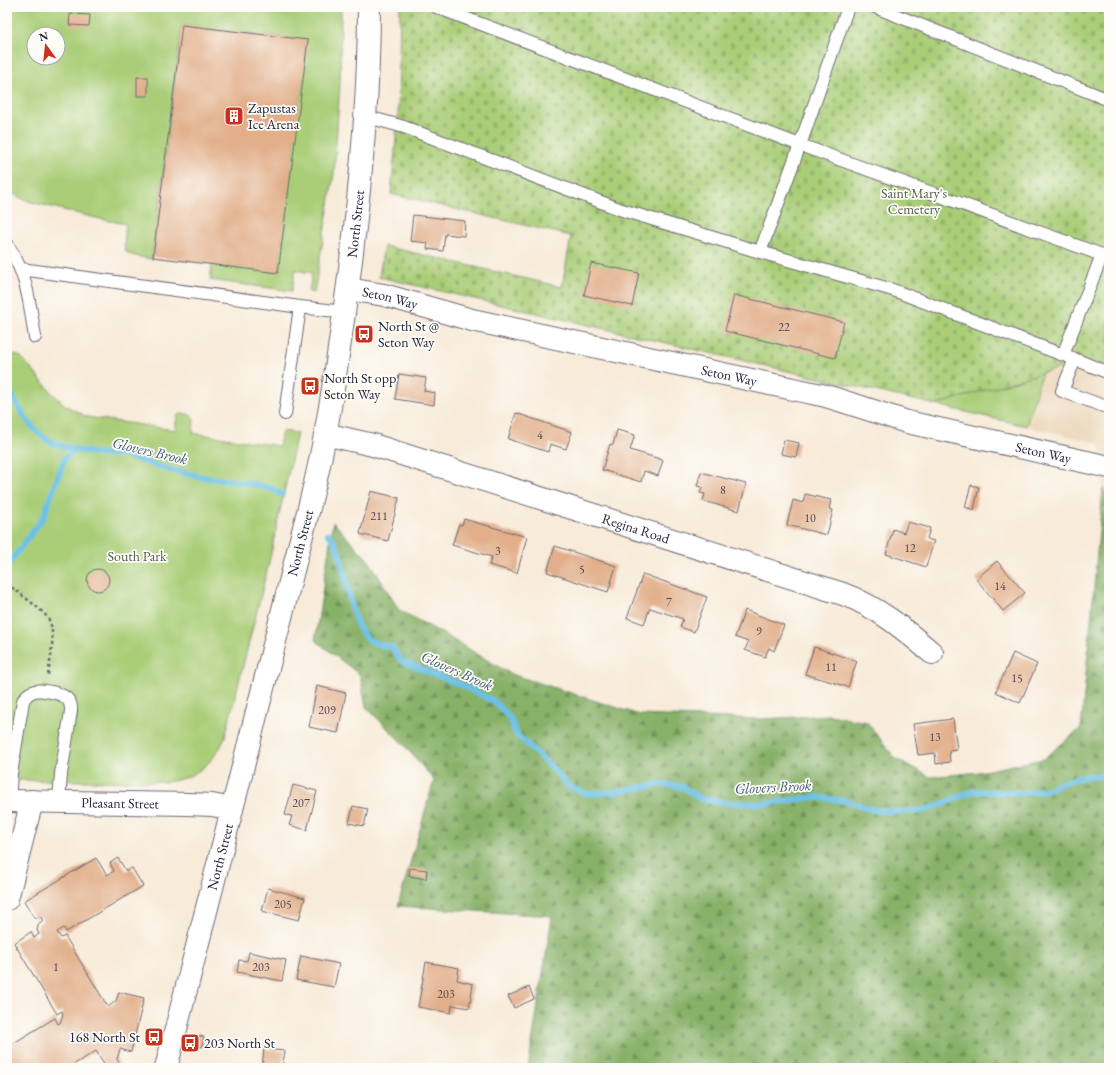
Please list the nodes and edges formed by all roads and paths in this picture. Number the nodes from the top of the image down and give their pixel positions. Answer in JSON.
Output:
{"nodes":[{"id":1,"x":369,"y":7,"type":"edge"},
{"id":2,"x":436,"y":7,"type":"edge"},
{"id":3,"x":848,"y":7,"type":"edge"},
{"id":4,"x":875,"y":7,"type":"edge"},
{"id":5,"x":1109,"y":100,"type":"edge"},
{"id":6,"x":366,"y":118,"type":"junction"},
{"id":7,"x":800,"y":145,"type":"junction"},
{"id":8,"x":7,"y":244,"type":"edge"},
{"id":9,"x":760,"y":252,"type":"junction"},
{"id":10,"x":1106,"y":256,"type":"edge"},
{"id":11,"x":22,"y":269,"type":"junction"},
{"id":12,"x":348,"y":289,"type":"junction"},
{"id":13,"x":300,"y":307,"type":"junction"},
{"id":14,"x":345,"y":312,"type":"junction"},
{"id":15,"x":35,"y":337,"type":"dead end"},
{"id":16,"x":1063,"y":355,"type":"junction"},
{"id":17,"x":1075,"y":359,"type":"junction"},
{"id":18,"x":1109,"y":372,"type":"edge"},
{"id":19,"x":1109,"y":408,"type":"edge"},
{"id":20,"x":285,"y":414,"type":"dead end"},
{"id":21,"x":326,"y":434,"type":"junction"},
{"id":22,"x":1109,"y":467,"type":"edge"},
{"id":23,"x":7,"y":584,"type":"edge"},
{"id":24,"x":932,"y":653,"type":"dead end"},
{"id":25,"x":46,"y":691,"type":"junction"},
{"id":26,"x":8,"y":801,"type":"edge"},
{"id":27,"x":32,"y":801,"type":"junction"},
{"id":28,"x":59,"y":802,"type":"junction"},
{"id":29,"x":232,"y":809,"type":"junction"},
{"id":30,"x":7,"y":899,"type":"edge"},
{"id":31,"x":166,"y":1068,"type":"edge"}],
"edges":[{"from":1,"to":6,"type":"street","name":"North Street"},
{"from":2,"to":7,"type":"lane"},
{"from":3,"to":7,"type":"lane"},
{"from":4,"to":5,"type":"lane"},
{"from":6,"to":9,"type":"lane"},
{"from":6,"to":12,"type":"street","name":"North Street"},
{"from":7,"to":9,"type":"lane"},
{"from":7,"to":10,"type":"lane"},
{"from":8,"to":11,"type":"lane"},
{"from":9,"to":16,"type":"lane"},
{"from":10,"to":16,"type":"lane"},
{"from":11,"to":13,"type":"lane"},
{"from":11,"to":15,"type":"lane"},
{"from":12,"to":14,"type":"street","name":"North Street"},
{"from":12,"to":22,"type":"street","name":"Seton Way"},
{"from":13,"to":14,"type":"lane"},
{"from":13,"to":20,"type":"lane"},
{"from":14,"to":21,"type":"street","name":"North Street"},
{"from":16,"to":17,"type":"lane"},
{"from":17,"to":18,"type":"lane"},
{"from":17,"to":19,"type":"lane"},
{"from":21,"to":24,"type":"street","name":"Regina Road"},
{"from":21,"to":29,"type":"street","name":"North Street"},
{"from":23,"to":25,"type":"path"},
{"from":25,"to":26,"type":"lane"},
{"from":25,"to":28,"type":"lane"},
{"from":26,"to":27,"type":"street","name":"Pleasant Street"},
{"from":27,"to":28,"type":"street","name":"Pleasant Street"},
{"from":27,"to":30,"type":"street"},
{"from":28,"to":29,"type":"street","name":"Pleasant Street"},
{"from":29,"to":31,"type":"street","name":"North Street"}]}
